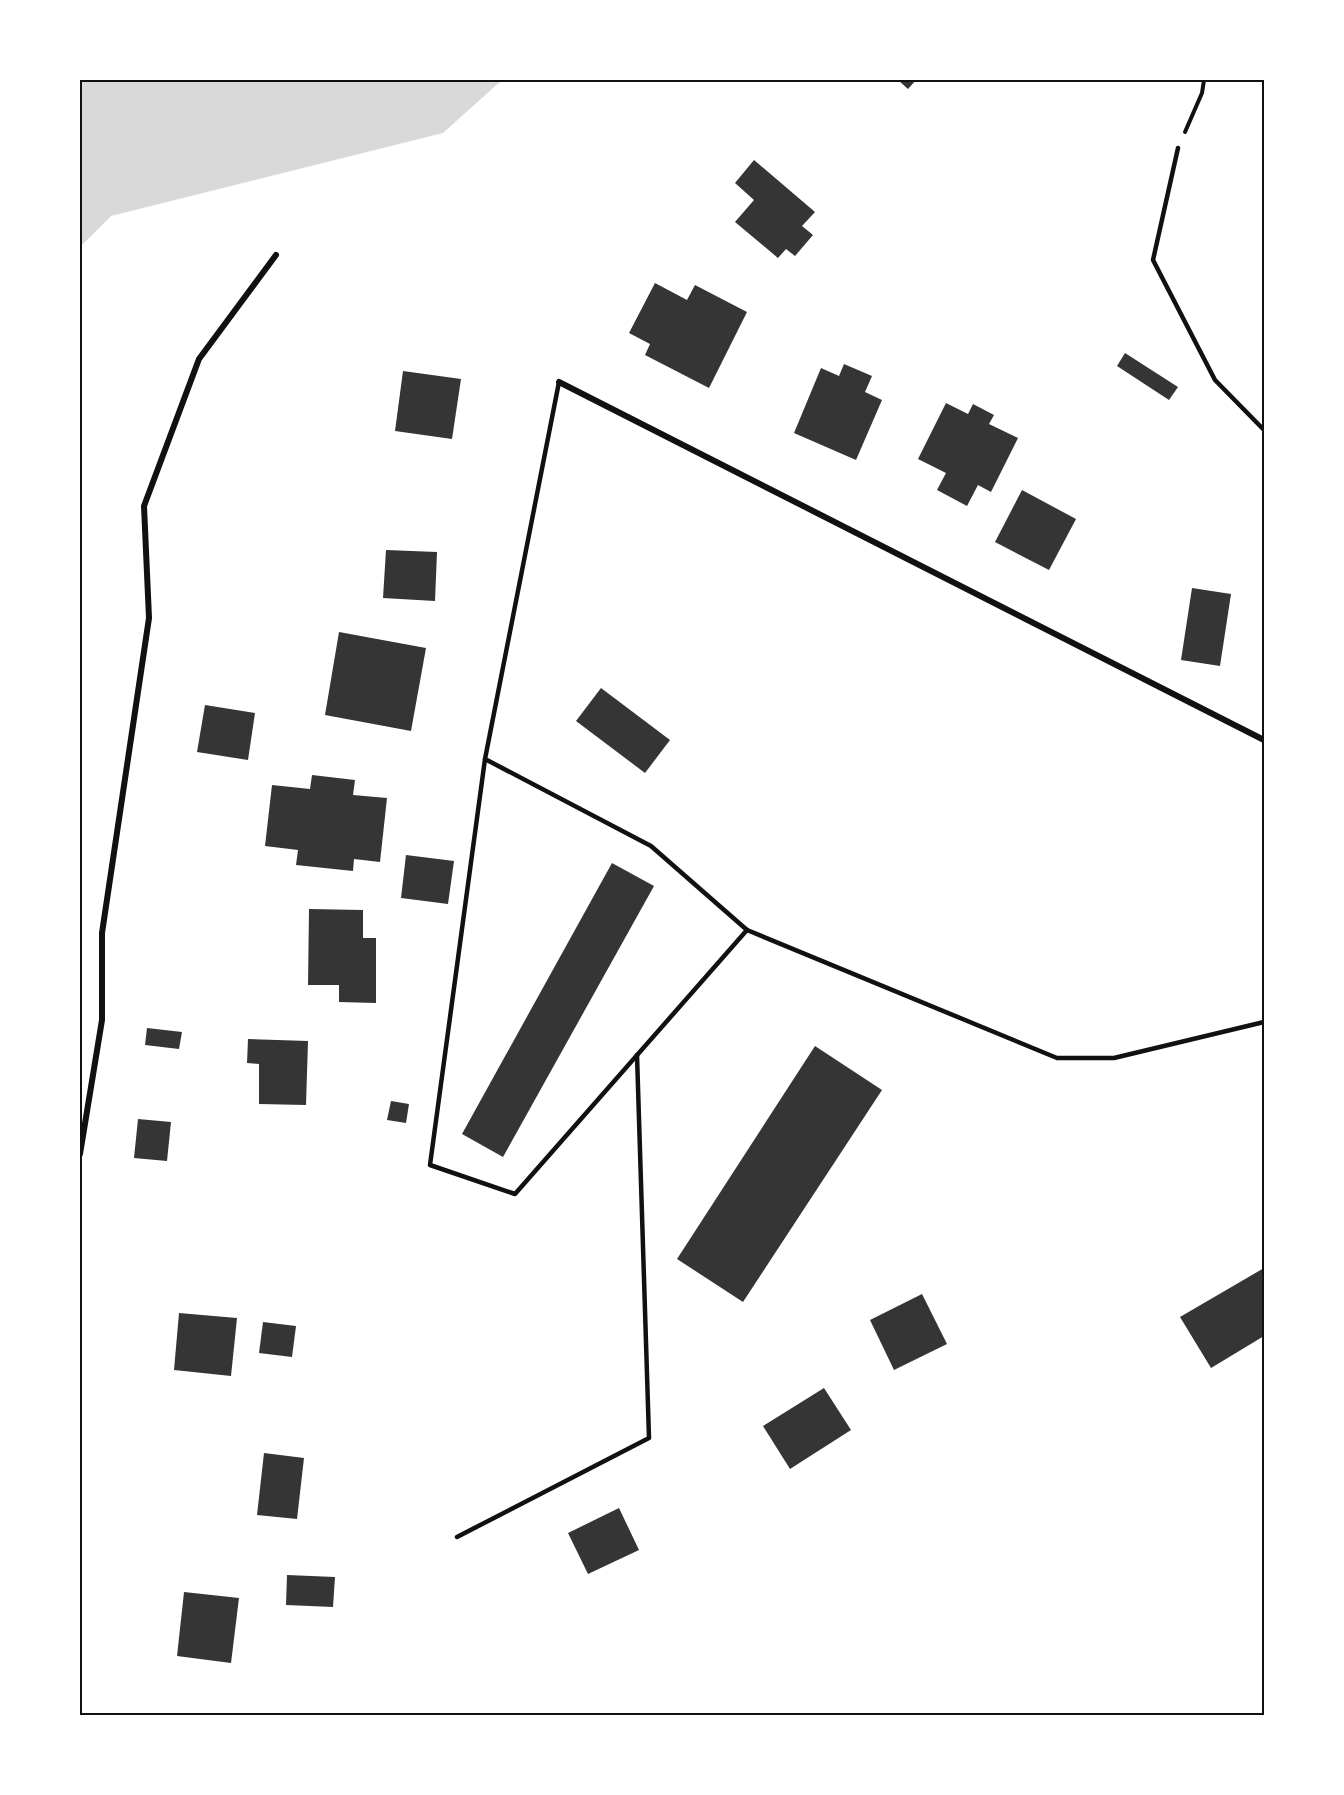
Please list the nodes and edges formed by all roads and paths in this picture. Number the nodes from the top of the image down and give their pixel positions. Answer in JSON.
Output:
{"nodes":[{"id":1,"x":1204,"y":80,"type":"edge"},
{"id":2,"x":1178,"y":148,"type":"joint"},
{"id":3,"x":276,"y":255,"type":"dead end"},
{"id":4,"x":559,"y":382,"type":"joint"},
{"id":5,"x":1264,"y":430,"type":"edge"},
{"id":6,"x":1264,"y":740,"type":"edge"},
{"id":7,"x":485,"y":759,"type":"junction"},
{"id":8,"x":747,"y":930,"type":"junction"},
{"id":9,"x":1264,"y":1022,"type":"edge"},
{"id":10,"x":637,"y":1055,"type":"junction"},
{"id":11,"x":80,"y":1154,"type":"edge"},
{"id":12,"x":457,"y":1537,"type":"dead end"}],
"edges":[{"from":1,"to":2,"type":"path"},
{"from":2,"to":5,"type":"lane"},
{"from":3,"to":11,"type":"street"},
{"from":4,"to":6,"type":"street"},
{"from":4,"to":7,"type":"lane"},
{"from":7,"to":8,"type":"lane"},
{"from":7,"to":10,"type":"lane"},
{"from":8,"to":9,"type":"lane"},
{"from":8,"to":10,"type":"lane"},
{"from":10,"to":12,"type":"lane"}]}
